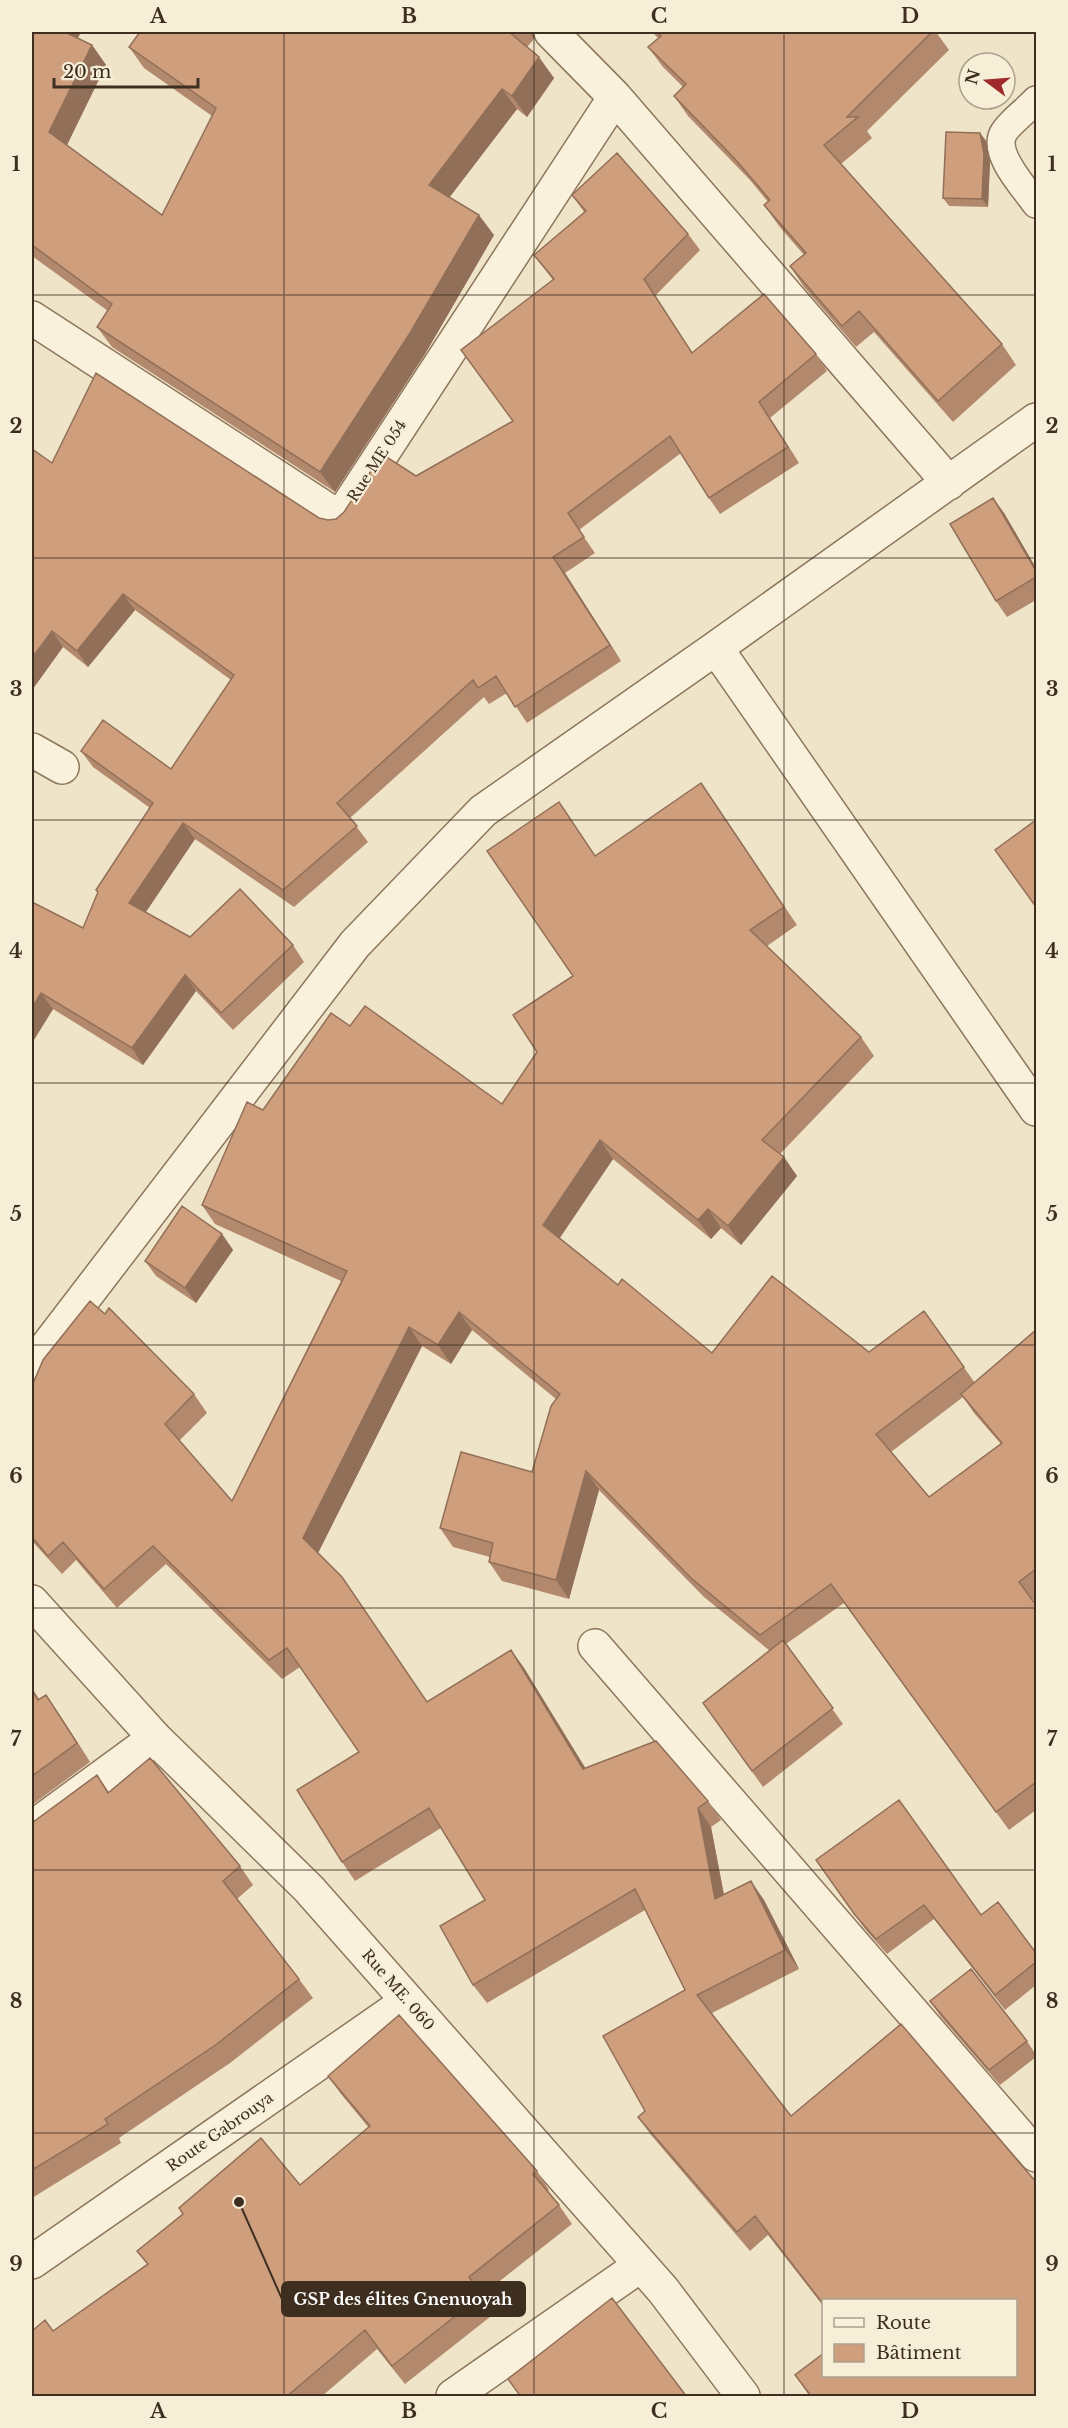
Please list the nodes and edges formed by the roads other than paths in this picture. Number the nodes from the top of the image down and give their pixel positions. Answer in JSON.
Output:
{"nodes":[{"id":1,"x":551,"y":32,"type":"edge"},
{"id":2,"x":615,"y":97,"type":"junction"},
{"id":3,"x":1036,"y":100,"type":"edge"},
{"id":4,"x":1036,"y":204,"type":"edge"},
{"id":5,"x":32,"y":318,"type":"edge"},
{"id":6,"x":1036,"y":420,"type":"edge"},
{"id":7,"x":949,"y":483,"type":"junction"},
{"id":8,"x":716,"y":648,"type":"junction"},
{"id":9,"x":32,"y":750,"type":"edge"},
{"id":10,"x":62,"y":767,"type":"dead end"},
{"id":11,"x":1036,"y":1108,"type":"edge"},
{"id":12,"x":32,"y":1366,"type":"edge"},
{"id":13,"x":32,"y":1602,"type":"edge"},
{"id":14,"x":595,"y":1646,"type":"dead end"},
{"id":15,"x":156,"y":1738,"type":"junction"},
{"id":16,"x":32,"y":1828,"type":"edge"},
{"id":17,"x":408,"y":2001,"type":"junction"},
{"id":18,"x":1036,"y":2155,"type":"edge"},
{"id":19,"x":32,"y":2262,"type":"edge"},
{"id":20,"x":641,"y":2265,"type":"junction"},
{"id":21,"x":453,"y":2397,"type":"edge"},
{"id":22,"x":743,"y":2397,"type":"edge"}],
"edges":[{"from":1,"to":2,"type":"street"},
{"from":2,"to":5,"type":"street","name":"Rue ME 054"},
{"from":2,"to":7,"type":"street"},
{"from":3,"to":4,"type":"lane"},
{"from":6,"to":7,"type":"street"},
{"from":7,"to":8,"type":"street"},
{"from":8,"to":11,"type":"street"},
{"from":8,"to":12,"type":"street"},
{"from":9,"to":10,"type":"street"},
{"from":13,"to":15,"type":"street","name":"Rue ME. 060"},
{"from":14,"to":18,"type":"street"},
{"from":15,"to":16,"type":"street"},
{"from":15,"to":17,"type":"street","name":"Rue ME. 060"},
{"from":17,"to":19,"type":"street","name":"Route Gabrouya"},
{"from":17,"to":20,"type":"street","name":"Rue ME. 060"},
{"from":20,"to":21,"type":"street"},
{"from":20,"to":22,"type":"street","name":"Rue ME. 060"}]}
